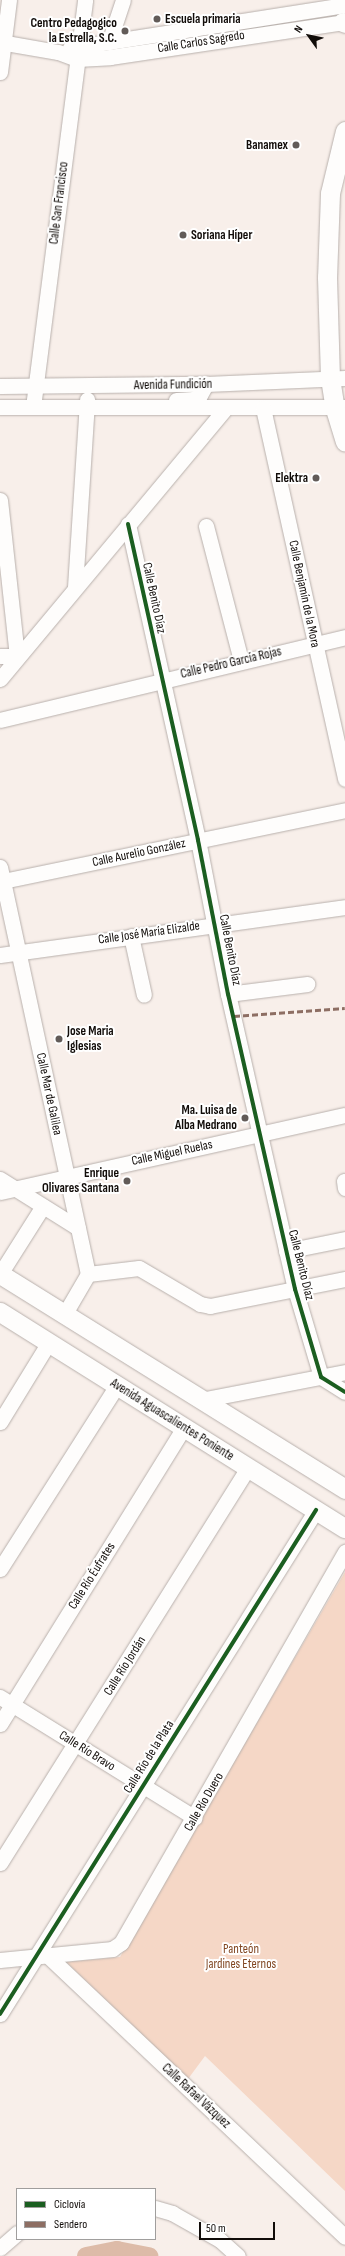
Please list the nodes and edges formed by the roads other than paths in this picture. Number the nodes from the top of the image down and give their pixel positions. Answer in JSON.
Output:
{"nodes":[{"id":1,"x":9,"y":0,"type":"edge"},
{"id":2,"x":85,"y":0,"type":"edge"},
{"id":3,"x":123,"y":0,"type":"edge"},
{"id":4,"x":345,"y":18,"type":"edge"},
{"id":5,"x":201,"y":26,"type":"junction"},
{"id":6,"x":2,"y":42,"type":"edge"},
{"id":7,"x":109,"y":42,"type":"junction"},
{"id":8,"x":202,"y":42,"type":"junction"},
{"id":9,"x":78,"y":52,"type":"junction"},
{"id":10,"x":0,"y":72,"type":"edge"},
{"id":11,"x":345,"y":131,"type":"edge"},
{"id":12,"x":338,"y":378,"type":"edge"},
{"id":13,"x":206,"y":384,"type":"junction"},
{"id":14,"x":0,"y":386,"type":"edge"},
{"id":15,"x":88,"y":386,"type":"junction"},
{"id":16,"x":36,"y":387,"type":"junction"},
{"id":17,"x":33,"y":406,"type":"junction"},
{"id":18,"x":0,"y":407,"type":"edge"},
{"id":19,"x":87,"y":408,"type":"junction"},
{"id":20,"x":149,"y":408,"type":"junction"},
{"id":21,"x":226,"y":408,"type":"junction"},
{"id":22,"x":263,"y":408,"type":"junction"},
{"id":23,"x":340,"y":408,"type":"edge"},
{"id":24,"x":345,"y":442,"type":"edge"},
{"id":25,"x":0,"y":500,"type":"edge"},
{"id":26,"x":128,"y":524,"type":"junction"},
{"id":27,"x":206,"y":526,"type":"dead end"},
{"id":28,"x":4,"y":577,"type":"edge"},
{"id":29,"x":75,"y":587,"type":"junction"},
{"id":30,"x":345,"y":637,"type":"edge"},
{"id":31,"x":315,"y":644,"type":"junction"},
{"id":32,"x":0,"y":656,"type":"edge"},
{"id":33,"x":17,"y":656,"type":"junction"},
{"id":34,"x":241,"y":660,"type":"junction"},
{"id":35,"x":0,"y":679,"type":"edge"},
{"id":36,"x":161,"y":680,"type":"junction"},
{"id":37,"x":0,"y":720,"type":"edge"},
{"id":38,"x":345,"y":779,"type":"edge"},
{"id":39,"x":345,"y":810,"type":"edge"},
{"id":40,"x":198,"y":840,"type":"junction"},
{"id":41,"x":2,"y":874,"type":"edge"},
{"id":42,"x":345,"y":907,"type":"edge"},
{"id":43,"x":215,"y":924,"type":"junction"},
{"id":44,"x":130,"y":936,"type":"junction"},
{"id":45,"x":19,"y":951,"type":"junction"},
{"id":46,"x":0,"y":955,"type":"edge"},
{"id":47,"x":307,"y":984,"type":"dead end"},
{"id":48,"x":228,"y":994,"type":"junction"},
{"id":49,"x":144,"y":995,"type":"dead end"},
{"id":50,"x":345,"y":1115,"type":"edge"},
{"id":51,"x":259,"y":1134,"type":"junction"},
{"id":52,"x":66,"y":1176,"type":"junction"},
{"id":53,"x":0,"y":1179,"type":"edge"},
{"id":54,"x":15,"y":1189,"type":"junction"},
{"id":55,"x":0,"y":1192,"type":"edge"},
{"id":56,"x":43,"y":1206,"type":"junction"},
{"id":57,"x":78,"y":1228,"type":"junction"},
{"id":58,"x":345,"y":1239,"type":"edge"},
{"id":59,"x":286,"y":1251,"type":"junction"},
{"id":60,"x":0,"y":1274,"type":"edge"},
{"id":61,"x":88,"y":1274,"type":"junction"},
{"id":62,"x":345,"y":1279,"type":"edge"},
{"id":63,"x":295,"y":1289,"type":"junction"},
{"id":64,"x":0,"y":1312,"type":"edge"},
{"id":65,"x":64,"y":1315,"type":"junction"},
{"id":66,"x":49,"y":1342,"type":"junction"},
{"id":67,"x":345,"y":1372,"type":"edge"},
{"id":68,"x":321,"y":1377,"type":"junction"},
{"id":69,"x":117,"y":1385,"type":"junction"},
{"id":70,"x":345,"y":1392,"type":"edge"},
{"id":71,"x":201,"y":1400,"type":"junction"},
{"id":72,"x":0,"y":1422,"type":"edge"},
{"id":73,"x":183,"y":1429,"type":"junction"},
{"id":74,"x":248,"y":1468,"type":"junction"},
{"id":75,"x":345,"y":1489,"type":"edge"},
{"id":76,"x":316,"y":1510,"type":"junction"},
{"id":77,"x":345,"y":1528,"type":"edge"},
{"id":78,"x":345,"y":1552,"type":"edge"},
{"id":79,"x":0,"y":1569,"type":"edge"},
{"id":80,"x":6,"y":1700,"type":"edge"},
{"id":81,"x":0,"y":1724,"type":"edge"},
{"id":82,"x":76,"y":1744,"type":"junction"},
{"id":83,"x":143,"y":1786,"type":"junction"},
{"id":84,"x":195,"y":1818,"type":"junction"},
{"id":85,"x":0,"y":1863,"type":"edge"},
{"id":86,"x":41,"y":1956,"type":"junction"},
{"id":87,"x":0,"y":1960,"type":"edge"},
{"id":88,"x":0,"y":2014,"type":"edge"},
{"id":89,"x":156,"y":2208,"type":"edge"},
{"id":90,"x":16,"y":2234,"type":"edge"},
{"id":91,"x":345,"y":2237,"type":"edge"},
{"id":92,"x":0,"y":2248,"type":"edge"},
{"id":93,"x":238,"y":2256,"type":"edge"}],
"edges":[{"from":1,"to":6,"type":"street"},
{"from":2,"to":9,"type":"street","name":"Calle San Francisco"},
{"from":3,"to":7,"type":"street"},
{"from":4,"to":5,"type":"street","name":"Calle Carlos Sagredo"},
{"from":4,"to":8,"type":"street","name":"Calle Carlos Sagredo"},
{"from":5,"to":7,"type":"street","name":"Calle Carlos Sagredo"},
{"from":5,"to":8,"type":"street"},
{"from":6,"to":9,"type":"street","name":"Calle Carlos Sagredo"},
{"from":6,"to":10,"type":"street"},
{"from":7,"to":9,"type":"street","name":"Calle Carlos Sagredo"},
{"from":8,"to":9,"type":"street","name":"Calle Carlos Sagredo"},
{"from":9,"to":16,"type":"street","name":"Calle San Francisco"},
{"from":11,"to":12,"type":"main road"},
{"from":12,"to":13,"type":"street","name":"Avenida Fundición"},
{"from":12,"to":23,"type":"main road"},
{"from":13,"to":15,"type":"street","name":"Avenida Fundición"},
{"from":13,"to":20,"type":"street"},
{"from":14,"to":16,"type":"street","name":"Avenida Fundición"},
{"from":15,"to":16,"type":"street","name":"Avenida Fundición"},
{"from":15,"to":19,"type":"street"},
{"from":16,"to":17,"type":"street","name":"Calle San Francisco"},
{"from":17,"to":18,"type":"street","name":"Avenida Fundición"},
{"from":17,"to":19,"type":"street","name":"Avenida Fundición"},
{"from":19,"to":20,"type":"street","name":"Avenida Fundición"},
{"from":19,"to":29,"type":"street"},
{"from":20,"to":21,"type":"street","name":"Avenida Fundición"},
{"from":21,"to":22,"type":"street","name":"Avenida Fundición"},
{"from":21,"to":26,"type":"street"},
{"from":22,"to":23,"type":"street","name":"Avenida Fundición"},
{"from":22,"to":31,"type":"street","name":"Calle Benjamín de la Mora"},
{"from":23,"to":24,"type":"main road"},
{"from":25,"to":28,"type":"street"},
{"from":26,"to":29,"type":"street"},
{"from":26,"to":36,"type":"street","name":"Calle Benito Díaz"},
{"from":27,"to":34,"type":"street"},
{"from":28,"to":33,"type":"street"},
{"from":29,"to":33,"type":"street"},
{"from":30,"to":31,"type":"street","name":"Calle Pedro García Rojas"},
{"from":31,"to":34,"type":"street","name":"Calle Pedro García Rojas"},
{"from":31,"to":38,"type":"street","name":"Calle Benjamín de la Mora"},
{"from":32,"to":33,"type":"street"},
{"from":33,"to":35,"type":"street"},
{"from":34,"to":36,"type":"street","name":"Calle Pedro García Rojas"},
{"from":36,"to":37,"type":"street","name":"Calle Pedro García Rojas"},
{"from":36,"to":40,"type":"street","name":"Calle Benito Díaz"},
{"from":39,"to":40,"type":"street","name":"Calle Aurelio González"},
{"from":40,"to":41,"type":"street","name":"Calle Aurelio González"},
{"from":40,"to":43,"type":"street","name":"Calle Benito Díaz"},
{"from":41,"to":45,"type":"street","name":"Calle Mar de Galilea"},
{"from":42,"to":43,"type":"street","name":"Calle José María Elizalde"},
{"from":43,"to":44,"type":"street","name":"Calle José María Elizalde"},
{"from":43,"to":48,"type":"street","name":"Calle Benito Díaz"},
{"from":44,"to":45,"type":"street","name":"Calle José María Elizalde"},
{"from":44,"to":49,"type":"street"},
{"from":45,"to":46,"type":"street","name":"Calle José María Elizalde"},
{"from":45,"to":52,"type":"street","name":"Calle Mar de Galilea"},
{"from":47,"to":48,"type":"street"},
{"from":48,"to":51,"type":"street","name":"Calle Benito Díaz"},
{"from":50,"to":51,"type":"street","name":"Calle Miguel Ruelas"},
{"from":51,"to":52,"type":"street","name":"Calle Miguel Ruelas"},
{"from":51,"to":59,"type":"street","name":"Calle Benito Díaz"},
{"from":52,"to":54,"type":"street","name":"Calle Miguel Ruelas"},
{"from":52,"to":57,"type":"street","name":"Calle Mar de Galilea"},
{"from":53,"to":54,"type":"street"},
{"from":54,"to":55,"type":"street","name":"Calle Miguel Ruelas"},
{"from":54,"to":56,"type":"street"},
{"from":56,"to":57,"type":"street"},
{"from":56,"to":60,"type":"street"},
{"from":57,"to":61,"type":"street","name":"Calle Mar de Galilea"},
{"from":58,"to":59,"type":"street"},
{"from":59,"to":63,"type":"street","name":"Calle Benito Díaz"},
{"from":60,"to":65,"type":"main road"},
{"from":61,"to":63,"type":"street"},
{"from":61,"to":65,"type":"street"},
{"from":62,"to":63,"type":"street"},
{"from":63,"to":68,"type":"street","name":"Calle Benito Díaz"},
{"from":64,"to":66,"type":"main road","name":"Avenida Aguascalientes Poniente"},
{"from":65,"to":71,"type":"main road"},
{"from":66,"to":69,"type":"main road","name":"Avenida Aguascalientes Poniente"},
{"from":66,"to":72,"type":"street"},
{"from":67,"to":68,"type":"street"},
{"from":68,"to":70,"type":"street"},
{"from":68,"to":71,"type":"street"},
{"from":69,"to":73,"type":"main road","name":"Avenida Aguascalientes Poniente"},
{"from":69,"to":79,"type":"street"},
{"from":71,"to":75,"type":"main road"},
{"from":73,"to":74,"type":"main road","name":"Avenida Aguascalientes Poniente"},
{"from":73,"to":80,"type":"street","name":"Calle Río Éufrates"},
{"from":74,"to":76,"type":"main road","name":"Avenida Aguascalientes Poniente"},
{"from":74,"to":82,"type":"street","name":"Calle Río Jordán"},
{"from":76,"to":77,"type":"main road","name":"Avenida Aguascalientes Poniente"},
{"from":76,"to":83,"type":"street","name":"Calle Río de la Plata"},
{"from":78,"to":84,"type":"street","name":"Calle Río Duero"},
{"from":80,"to":81,"type":"street","name":"Calle Río Éufrates"},
{"from":80,"to":82,"type":"street","name":"Calle Río Bravo"},
{"from":82,"to":83,"type":"street","name":"Calle Río Bravo"},
{"from":82,"to":85,"type":"street","name":"Calle Río Jordán"},
{"from":83,"to":84,"type":"street","name":"Calle Río Bravo"},
{"from":83,"to":86,"type":"street","name":"Calle Río de la Plata"},
{"from":84,"to":86,"type":"street","name":"Calle Río Duero"},
{"from":86,"to":87,"type":"street","name":"Calle Río Duero"},
{"from":86,"to":88,"type":"street","name":"Calle Río de la Plata"},
{"from":86,"to":91,"type":"street","name":"Calle Rafael Vázquez"},
{"from":89,"to":93,"type":"street"},
{"from":90,"to":92,"type":"street"}]}
